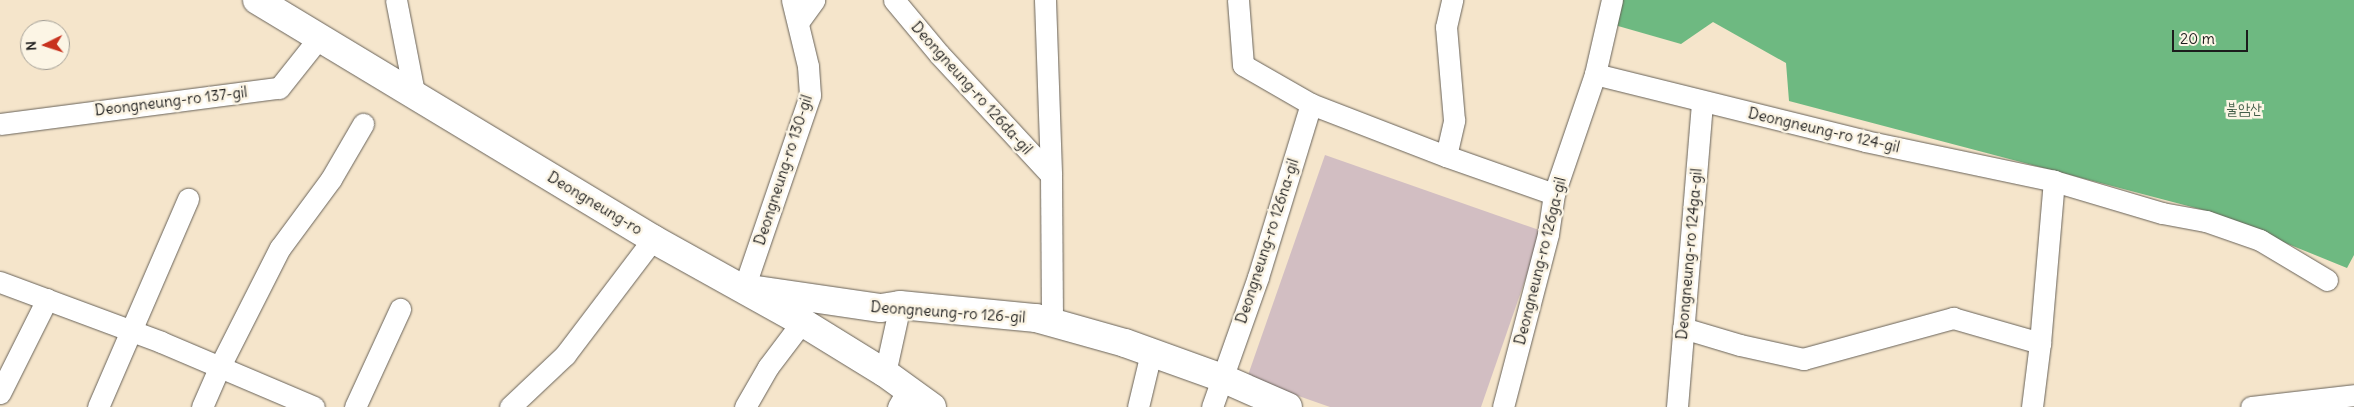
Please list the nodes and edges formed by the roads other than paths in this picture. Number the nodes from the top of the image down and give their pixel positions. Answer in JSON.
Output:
{"nodes":[{"id":1,"x":257,"y":0,"type":"edge"},
{"id":2,"x":396,"y":0,"type":"edge"},
{"id":3,"x":792,"y":0,"type":"edge"},
{"id":4,"x":814,"y":0,"type":"edge"},
{"id":5,"x":894,"y":0,"type":"edge"},
{"id":6,"x":1045,"y":0,"type":"edge"},
{"id":7,"x":1238,"y":0,"type":"edge"},
{"id":8,"x":1452,"y":0,"type":"edge"},
{"id":9,"x":1612,"y":0,"type":"edge"},
{"id":10,"x":799,"y":21,"type":"junction"},
{"id":11,"x":318,"y":38,"type":"junction"},
{"id":12,"x":1595,"y":74,"type":"junction"},
{"id":13,"x":414,"y":92,"type":"junction"},
{"id":14,"x":1702,"y":102,"type":"junction"},
{"id":15,"x":1311,"y":104,"type":"junction"},
{"id":16,"x":0,"y":124,"type":"edge"},
{"id":17,"x":363,"y":124,"type":"dead end"},
{"id":18,"x":1446,"y":156,"type":"junction"},
{"id":19,"x":1051,"y":175,"type":"junction"},
{"id":20,"x":2054,"y":182,"type":"junction"},
{"id":21,"x":1554,"y":194,"type":"junction"},
{"id":22,"x":188,"y":198,"type":"dead end"},
{"id":23,"x":653,"y":238,"type":"junction"},
{"id":24,"x":2327,"y":280,"type":"dead end"},
{"id":25,"x":2,"y":286,"type":"edge"},
{"id":26,"x":744,"y":288,"type":"junction"},
{"id":27,"x":48,"y":299,"type":"junction"},
{"id":28,"x":900,"y":305,"type":"junction"},
{"id":29,"x":400,"y":309,"type":"dead end"},
{"id":30,"x":802,"y":322,"type":"junction"},
{"id":31,"x":1052,"y":324,"type":"junction"},
{"id":32,"x":1683,"y":328,"type":"junction"},
{"id":33,"x":130,"y":331,"type":"junction"},
{"id":34,"x":2040,"y":343,"type":"junction"},
{"id":35,"x":1151,"y":353,"type":"junction"},
{"id":36,"x":219,"y":368,"type":"junction"},
{"id":37,"x":885,"y":373,"type":"junction"},
{"id":38,"x":1222,"y":378,"type":"junction"},
{"id":39,"x":0,"y":393,"type":"edge"},
{"id":40,"x":2354,"y":395,"type":"edge"},
{"id":41,"x":903,"y":399,"type":"edge"},
{"id":42,"x":309,"y":406,"type":"edge"},
{"id":43,"x":98,"y":407,"type":"edge"},
{"id":44,"x":202,"y":407,"type":"edge"},
{"id":45,"x":355,"y":407,"type":"edge"},
{"id":46,"x":510,"y":407,"type":"edge"},
{"id":47,"x":745,"y":407,"type":"edge"},
{"id":48,"x":932,"y":407,"type":"edge"},
{"id":49,"x":1138,"y":407,"type":"edge"},
{"id":50,"x":1212,"y":407,"type":"edge"},
{"id":51,"x":1288,"y":407,"type":"edge"},
{"id":52,"x":1504,"y":407,"type":"edge"},
{"id":53,"x":1677,"y":407,"type":"edge"},
{"id":54,"x":2032,"y":407,"type":"edge"},
{"id":55,"x":2251,"y":407,"type":"edge"}],
"edges":[{"from":1,"to":11,"type":"main road","name":"Deongneung-ro"},
{"from":2,"to":13,"type":"street"},
{"from":3,"to":10,"type":"street","name":"Deongneung-ro 130-gil"},
{"from":4,"to":10,"type":"street"},
{"from":5,"to":19,"type":"street","name":"Deongneung-ro 126da-gil"},
{"from":6,"to":19,"type":"street","name":"Deongneung-ro 126da-gil"},
{"from":7,"to":15,"type":"street"},
{"from":8,"to":18,"type":"street"},
{"from":9,"to":12,"type":"street","name":"Deongneung-ro 126ga-gil"},
{"from":10,"to":26,"type":"street","name":"Deongneung-ro 130-gil"},
{"from":11,"to":13,"type":"main road","name":"Deongneung-ro"},
{"from":11,"to":16,"type":"street","name":"Deongneung-ro 137-gil"},
{"from":12,"to":14,"type":"street","name":"Deongneung-ro 124-gil"},
{"from":12,"to":21,"type":"street","name":"Deongneung-ro 126ga-gil"},
{"from":13,"to":23,"type":"main road","name":"Deongneung-ro"},
{"from":14,"to":20,"type":"street","name":"Deongneung-ro 124-gil"},
{"from":14,"to":32,"type":"street","name":"Deongneung-ro 124ga-gil"},
{"from":15,"to":18,"type":"street"},
{"from":15,"to":38,"type":"street","name":"Deongneung-ro 126na-gil"},
{"from":17,"to":36,"type":"street"},
{"from":18,"to":21,"type":"street"},
{"from":19,"to":31,"type":"street","name":"Deongneung-ro 126da-gil"},
{"from":20,"to":24,"type":"street","name":"Deongneung-ro 124-gil"},
{"from":20,"to":34,"type":"street"},
{"from":21,"to":52,"type":"street","name":"Deongneung-ro 126ga-gil"},
{"from":22,"to":33,"type":"street"},
{"from":23,"to":26,"type":"main road","name":"Deongneung-ro"},
{"from":23,"to":46,"type":"street"},
{"from":25,"to":27,"type":"street"},
{"from":26,"to":28,"type":"main road","name":"Deongneung-ro 126-gil"},
{"from":26,"to":30,"type":"main road","name":"Deongneung-ro"},
{"from":27,"to":33,"type":"street"},
{"from":27,"to":39,"type":"street"},
{"from":28,"to":31,"type":"main road","name":"Deongneung-ro 126-gil"},
{"from":28,"to":37,"type":"street"},
{"from":29,"to":45,"type":"street"},
{"from":30,"to":37,"type":"main road","name":"Deongneung-ro"},
{"from":30,"to":47,"type":"street"},
{"from":31,"to":35,"type":"main road","name":"Deongneung-ro 126-gil"},
{"from":32,"to":34,"type":"street"},
{"from":32,"to":53,"type":"street","name":"Deongneung-ro 124ga-gil"},
{"from":33,"to":36,"type":"street"},
{"from":33,"to":43,"type":"street"},
{"from":34,"to":54,"type":"street"},
{"from":35,"to":38,"type":"main road","name":"Deongneung-ro 126-gil"},
{"from":35,"to":49,"type":"street"},
{"from":36,"to":42,"type":"street"},
{"from":36,"to":44,"type":"street"},
{"from":37,"to":41,"type":"main road","name":"Deongneung-ro"},
{"from":38,"to":50,"type":"street"},
{"from":38,"to":51,"type":"main road","name":"Deongneung-ro 126-gil"},
{"from":40,"to":55,"type":"street"},
{"from":41,"to":48,"type":"main road","name":"Deongneung-ro"}]}
